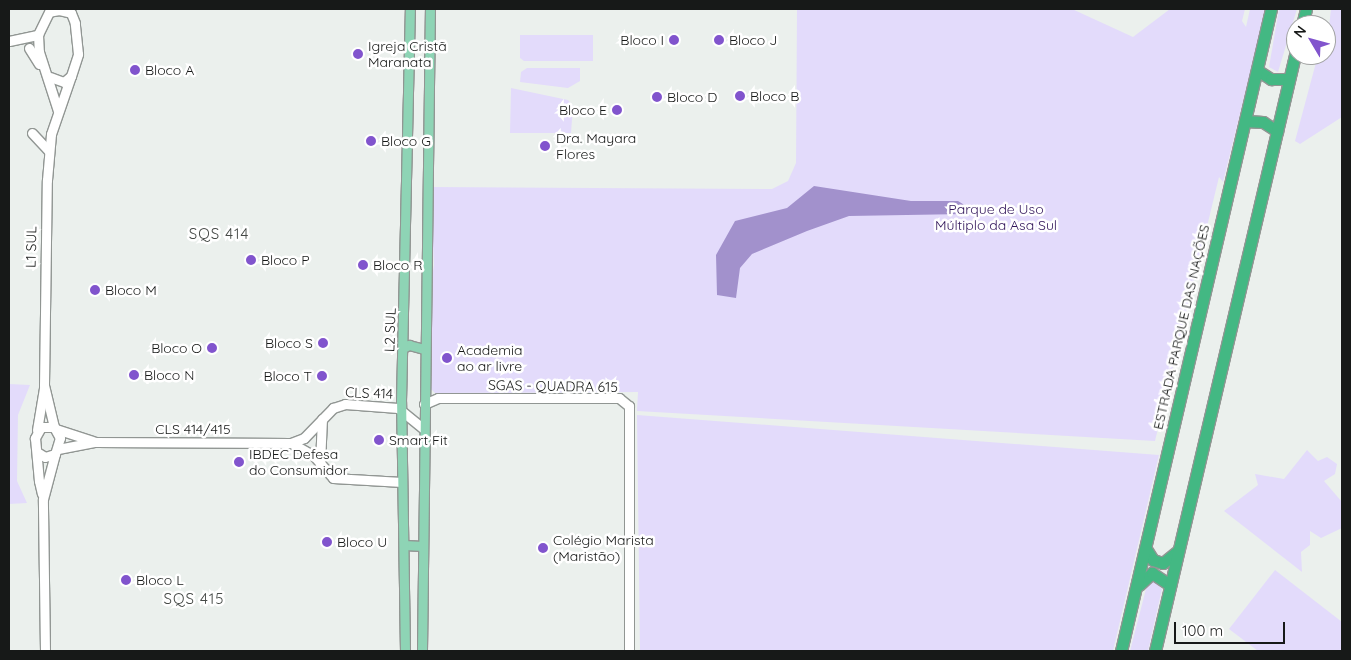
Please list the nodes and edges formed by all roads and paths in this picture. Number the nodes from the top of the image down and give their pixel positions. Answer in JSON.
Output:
{"nodes":[{"id":1,"x":410,"y":9,"type":"edge"},
{"id":2,"x":430,"y":9,"type":"edge"},
{"id":3,"x":1271,"y":9,"type":"edge"},
{"id":4,"x":49,"y":10,"type":"edge"},
{"id":5,"x":70,"y":11,"type":"edge"},
{"id":6,"x":34,"y":36,"type":"junction"},
{"id":7,"x":11,"y":41,"type":"edge"},
{"id":8,"x":28,"y":48,"type":"junction"},
{"id":9,"x":38,"y":52,"type":"junction"},
{"id":10,"x":1292,"y":65,"type":"edge"},
{"id":11,"x":1257,"y":70,"type":"junction"},
{"id":12,"x":71,"y":76,"type":"junction"},
{"id":13,"x":50,"y":77,"type":"junction"},
{"id":14,"x":1289,"y":79,"type":"junction"},
{"id":15,"x":53,"y":87,"type":"junction"},
{"id":16,"x":58,"y":111,"type":"junction"},
{"id":17,"x":1245,"y":121,"type":"junction"},
{"id":18,"x":1277,"y":130,"type":"junction"},
{"id":19,"x":32,"y":133,"type":"dead end"},
{"id":20,"x":49,"y":151,"type":"junction"},
{"id":21,"x":403,"y":348,"type":"junction"},
{"id":22,"x":424,"y":349,"type":"junction"},
{"id":23,"x":44,"y":385,"type":"junction"},
{"id":24,"x":424,"y":389,"type":"junction"},
{"id":25,"x":438,"y":398,"type":"junction"},
{"id":26,"x":424,"y":404,"type":"junction"},
{"id":27,"x":402,"y":409,"type":"junction"},
{"id":28,"x":322,"y":419,"type":"junction"},
{"id":29,"x":55,"y":428,"type":"junction"},
{"id":30,"x":423,"y":428,"type":"junction"},
{"id":31,"x":37,"y":430,"type":"junction"},
{"id":32,"x":95,"y":442,"type":"junction"},
{"id":33,"x":291,"y":442,"type":"junction"},
{"id":34,"x":56,"y":451,"type":"junction"},
{"id":35,"x":37,"y":452,"type":"junction"},
{"id":36,"x":320,"y":464,"type":"junction"},
{"id":37,"x":402,"y":482,"type":"junction"},
{"id":38,"x":44,"y":500,"type":"junction"},
{"id":39,"x":404,"y":545,"type":"junction"},
{"id":40,"x":423,"y":546,"type":"junction"},
{"id":41,"x":1146,"y":549,"type":"junction"},
{"id":42,"x":1178,"y":551,"type":"junction"},
{"id":43,"x":1170,"y":585,"type":"junction"},
{"id":44,"x":1138,"y":586,"type":"junction"},
{"id":45,"x":45,"y":651,"type":"edge"},
{"id":46,"x":405,"y":651,"type":"edge"},
{"id":47,"x":422,"y":651,"type":"edge"},
{"id":48,"x":628,"y":651,"type":"edge"},
{"id":49,"x":1121,"y":651,"type":"edge"},
{"id":50,"x":1155,"y":651,"type":"edge"}],
"edges":[{"from":1,"to":21,"type":"main road","name":"L2 SUL"},
{"from":2,"to":22,"type":"main road"},
{"from":3,"to":11,"type":"highway","name":"ESTRADA PARQUE DAS NAÇÕES"},
{"from":4,"to":5,"type":"street"},
{"from":4,"to":6,"type":"street"},
{"from":5,"to":12,"type":"street","name":"L1 SUL"},
{"from":6,"to":7,"type":"street"},
{"from":6,"to":9,"type":"street"},
{"from":7,"to":8,"type":"street"},
{"from":8,"to":9,"type":"street"},
{"from":8,"to":15,"type":"street"},
{"from":9,"to":13,"type":"street","name":"L1 SUL"},
{"from":10,"to":14,"type":"highway"},
{"from":11,"to":14,"type":"highway"},
{"from":11,"to":17,"type":"highway","name":"ESTRADA PARQUE DAS NAÇÕES"},
{"from":12,"to":13,"type":"street"},
{"from":12,"to":16,"type":"street","name":"L1 SUL"},
{"from":13,"to":15,"type":"street","name":"L1 SUL"},
{"from":14,"to":18,"type":"highway"},
{"from":15,"to":16,"type":"street","name":"L1 SUL"},
{"from":16,"to":20,"type":"street","name":"L1 SUL"},
{"from":17,"to":18,"type":"highway"},
{"from":17,"to":41,"type":"highway","name":"ESTRADA PARQUE DAS NAÇÕES"},
{"from":18,"to":42,"type":"highway"},
{"from":19,"to":20,"type":"street"},
{"from":20,"to":23,"type":"street","name":"L1 SUL"},
{"from":21,"to":22,"type":"main road"},
{"from":21,"to":27,"type":"main road","name":"L2 SUL"},
{"from":22,"to":24,"type":"main road"},
{"from":23,"to":29,"type":"street","name":"L1 SUL"},
{"from":23,"to":31,"type":"street","name":"L1 SUL"},
{"from":24,"to":25,"type":"street"},
{"from":24,"to":26,"type":"main road"},
{"from":25,"to":26,"type":"street","name":"SGAS - QUADRA 615"},
{"from":25,"to":48,"type":"street","name":"SGAS - QUADRA 615"},
{"from":26,"to":30,"type":"main road"},
{"from":27,"to":28,"type":"street","name":"CLS 414"},
{"from":27,"to":30,"type":"street","name":"CLS 414"},
{"from":27,"to":37,"type":"main road","name":"L2 SUL"},
{"from":28,"to":33,"type":"street","name":"CLS 414"},
{"from":28,"to":36,"type":"street"},
{"from":29,"to":31,"type":"street"},
{"from":29,"to":32,"type":"street","name":"CLS 414/415"},
{"from":29,"to":34,"type":"street","name":"L1 SUL"},
{"from":30,"to":40,"type":"main road"},
{"from":31,"to":35,"type":"street","name":"L1 SUL"},
{"from":32,"to":33,"type":"street","name":"CLS 414/415"},
{"from":32,"to":34,"type":"street","name":"CLS 414/415"},
{"from":33,"to":36,"type":"street"},
{"from":34,"to":35,"type":"street","name":"CLS 414/415"},
{"from":34,"to":38,"type":"street"},
{"from":35,"to":38,"type":"street"},
{"from":36,"to":37,"type":"street"},
{"from":37,"to":39,"type":"main road","name":"L2 SUL"},
{"from":38,"to":45,"type":"street"},
{"from":39,"to":40,"type":"main road"},
{"from":39,"to":46,"type":"main road","name":"L2 SUL"},
{"from":40,"to":47,"type":"main road"},
{"from":41,"to":42,"type":"highway"},
{"from":41,"to":44,"type":"highway","name":"ESTRADA PARQUE DAS NAÇÕES"},
{"from":42,"to":43,"type":"highway"},
{"from":43,"to":44,"type":"highway"},
{"from":43,"to":50,"type":"highway"},
{"from":44,"to":49,"type":"highway","name":"ESTRADA PARQUE DAS NAÇÕES"}]}
